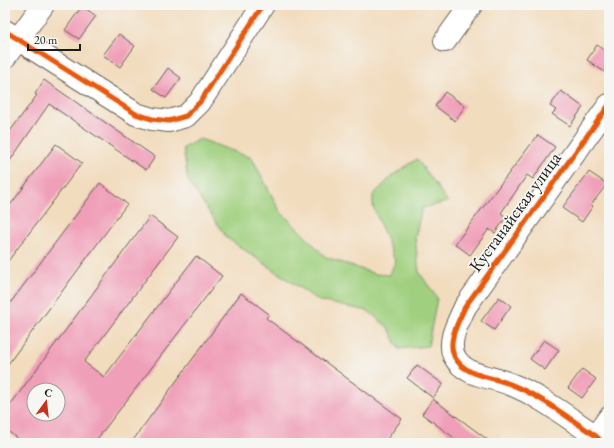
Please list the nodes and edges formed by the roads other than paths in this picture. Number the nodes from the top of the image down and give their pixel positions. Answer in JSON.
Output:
{"nodes":[{"id":1,"x":43,"y":5,"type":"edge"},
{"id":2,"x":263,"y":5,"type":"edge"},
{"id":3,"x":471,"y":5,"type":"edge"},
{"id":4,"x":12,"y":35,"type":"edge"},
{"id":5,"x":445,"y":41,"type":"dead end"},
{"id":6,"x":5,"y":57,"type":"edge"},
{"id":7,"x":609,"y":105,"type":"edge"},
{"id":8,"x":609,"y":418,"type":"edge"},
{"id":9,"x":600,"y":439,"type":"edge"}],
"edges":[{"from":1,"to":4,"type":"street"},
{"from":2,"to":4,"type":"street"},
{"from":3,"to":5,"type":"street"},
{"from":4,"to":6,"type":"street"},
{"from":7,"to":9,"type":"street","name":"Кустанайская улица"},
{"from":8,"to":9,"type":"street"}]}
